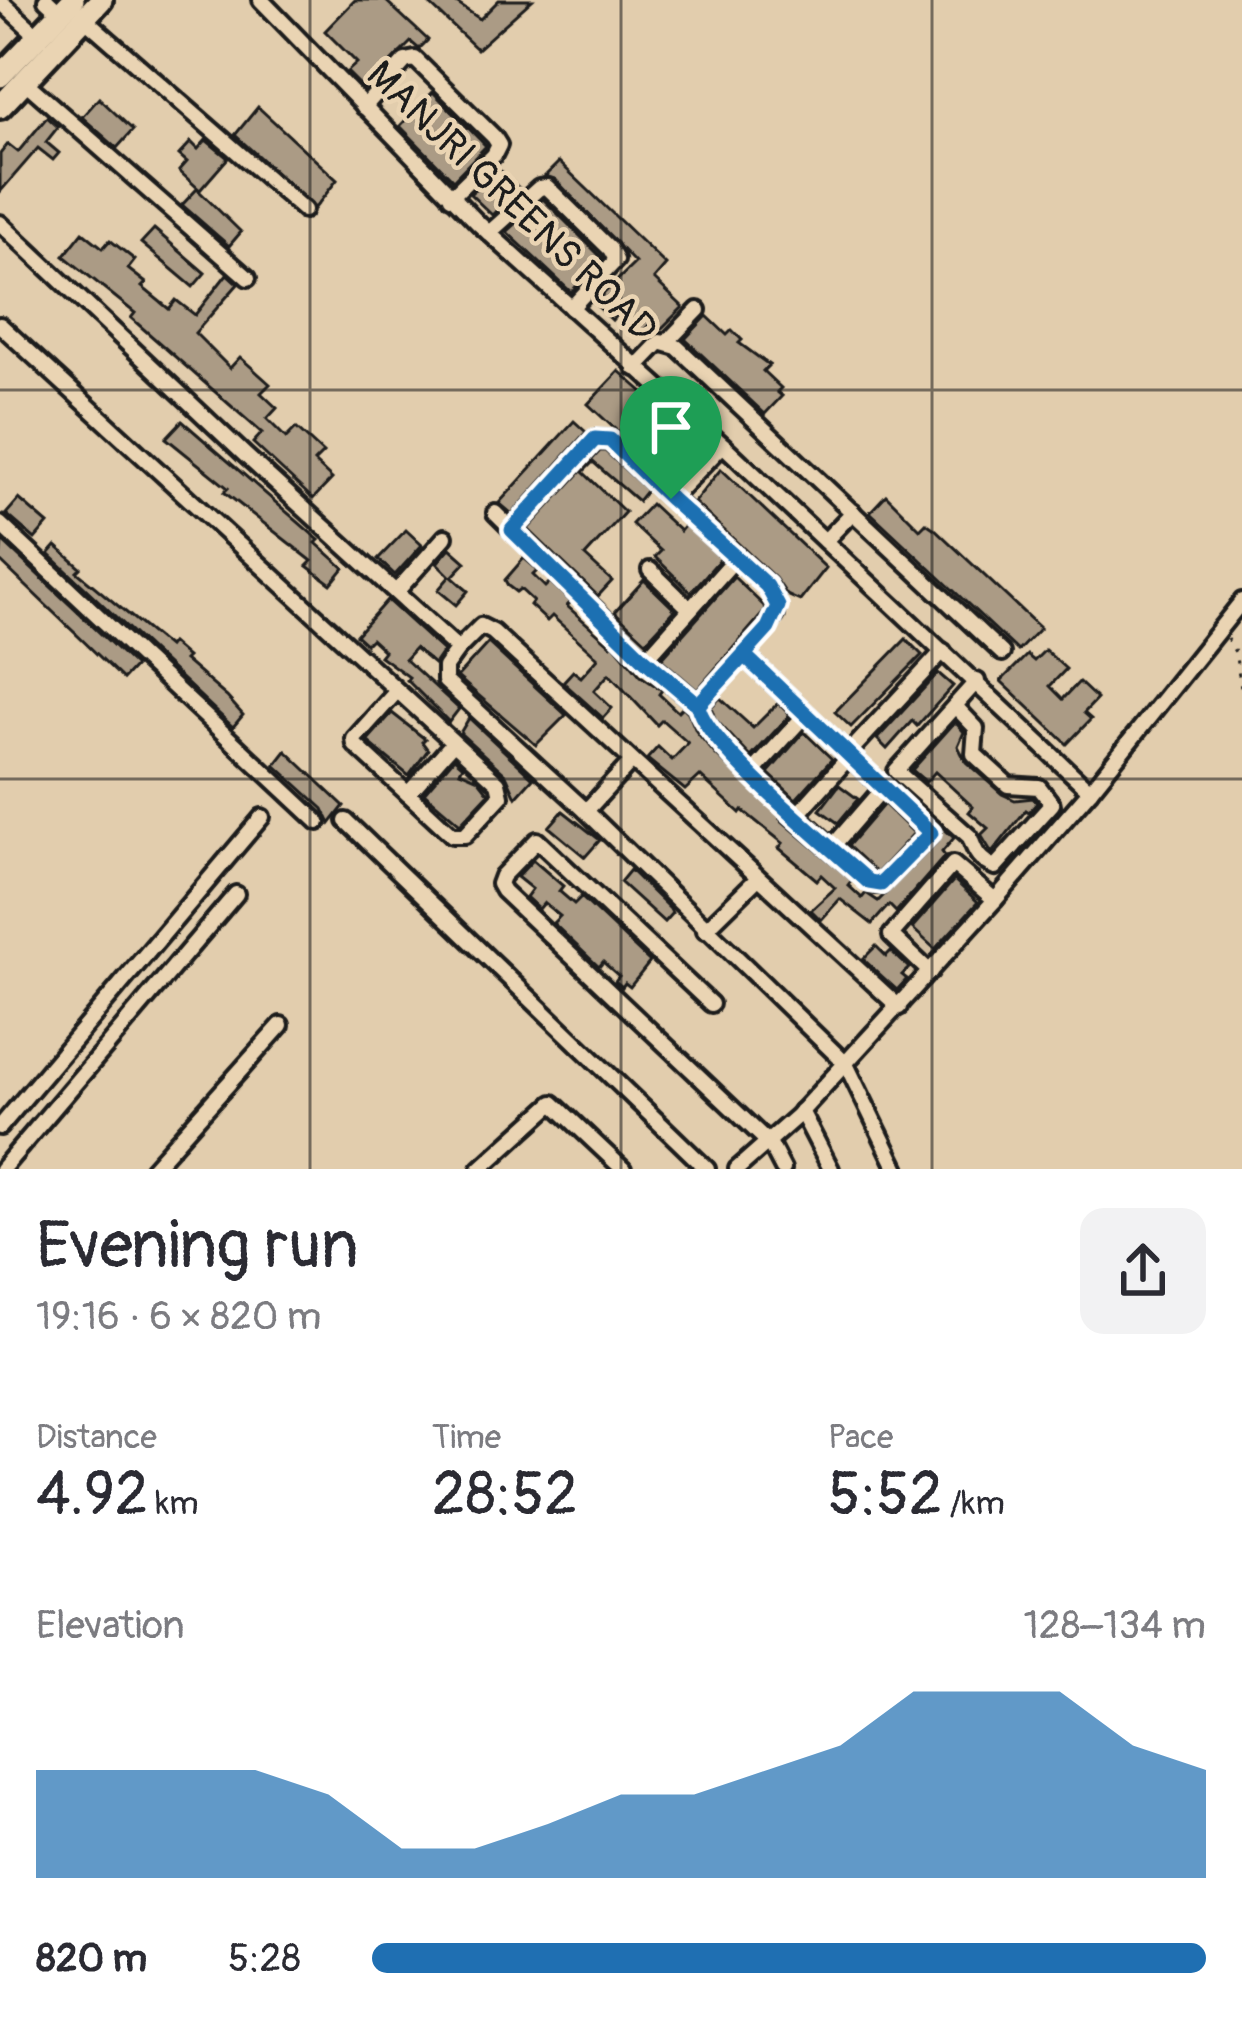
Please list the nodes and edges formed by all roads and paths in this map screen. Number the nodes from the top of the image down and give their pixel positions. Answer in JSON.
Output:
{"nodes":[{"id":1,"x":101,"y":0,"type":"edge"},
{"id":2,"x":260,"y":0,"type":"edge"},
{"id":3,"x":0,"y":1,"type":"edge"},
{"id":4,"x":66,"y":8,"type":"edge"},
{"id":5,"x":38,"y":36,"type":"junction"},
{"id":6,"x":0,"y":76,"type":"edge"},
{"id":7,"x":24,"y":81,"type":"junction"},
{"id":8,"x":0,"y":106,"type":"edge"},
{"id":9,"x":364,"y":107,"type":"junction"},
{"id":10,"x":451,"y":197,"type":"junction"},
{"id":11,"x":304,"y":210,"type":"dead end"},
{"id":12,"x":0,"y":223,"type":"edge"},
{"id":13,"x":489,"y":232,"type":"junction"},
{"id":14,"x":248,"y":278,"type":"dead end"},
{"id":15,"x":572,"y":308,"type":"junction"},
{"id":16,"x":698,"y":310,"type":"dead end"},
{"id":17,"x":0,"y":325,"type":"edge"},
{"id":18,"x":668,"y":341,"type":"junction"},
{"id":19,"x":634,"y":368,"type":"junction"},
{"id":20,"x":723,"y":445,"type":"junction"},
{"id":21,"x":671,"y":499,"type":"junction"},
{"id":22,"x":853,"y":512,"type":"junction"},
{"id":23,"x":495,"y":513,"type":"dead end"},
{"id":24,"x":0,"y":524,"type":"edge"},
{"id":25,"x":512,"y":530,"type":"junction"},
{"id":26,"x":445,"y":537,"type":"dead end"},
{"id":27,"x":825,"y":541,"type":"junction"},
{"id":28,"x":736,"y":558,"type":"junction"},
{"id":29,"x":650,"y":570,"type":"dead end"},
{"id":30,"x":396,"y":592,"type":"junction"},
{"id":31,"x":1242,"y":602,"type":"edge"},
{"id":32,"x":690,"y":609,"type":"junction"},
{"id":33,"x":1220,"y":626,"type":"junction"},
{"id":34,"x":458,"y":649,"type":"junction"},
{"id":35,"x":943,"y":651,"type":"junction"},
{"id":36,"x":1002,"y":652,"type":"dead end"},
{"id":37,"x":744,"y":655,"type":"junction"},
{"id":38,"x":645,"y":660,"type":"junction"},
{"id":39,"x":976,"y":681,"type":"junction"},
{"id":40,"x":396,"y":692,"type":"junction"},
{"id":41,"x":1242,"y":694,"type":"edge"},
{"id":42,"x":698,"y":705,"type":"junction"},
{"id":43,"x":955,"y":706,"type":"junction"},
{"id":44,"x":806,"y":714,"type":"junction"},
{"id":45,"x":453,"y":743,"type":"junction"},
{"id":46,"x":853,"y":750,"type":"junction"},
{"id":47,"x":631,"y":762,"type":"junction"},
{"id":48,"x":752,"y":773,"type":"junction"},
{"id":49,"x":883,"y":788,"type":"junction"},
{"id":50,"x":1090,"y":790,"type":"junction"},
{"id":51,"x":407,"y":794,"type":"junction"},
{"id":52,"x":586,"y":811,"type":"junction"},
{"id":53,"x":797,"y":815,"type":"junction"},
{"id":54,"x":262,"y":817,"type":"dead end"},
{"id":55,"x":346,"y":821,"type":"dead end"},
{"id":56,"x":318,"y":822,"type":"dead end"},
{"id":57,"x":832,"y":848,"type":"junction"},
{"id":58,"x":756,"y":880,"type":"junction"},
{"id":59,"x":236,"y":894,"type":"dead end"},
{"id":60,"x":995,"y":900,"type":"junction"},
{"id":61,"x":705,"y":930,"type":"junction"},
{"id":62,"x":930,"y":972,"type":"junction"},
{"id":63,"x":711,"y":1004,"type":"dead end"},
{"id":64,"x":898,"y":1007,"type":"junction"},
{"id":65,"x":281,"y":1025,"type":"dead end"},
{"id":66,"x":846,"y":1064,"type":"junction"},
{"id":67,"x":801,"y":1111,"type":"junction"},
{"id":68,"x":0,"y":1127,"type":"edge"},
{"id":69,"x":770,"y":1144,"type":"junction"},
{"id":70,"x":2,"y":1169,"type":"edge"},
{"id":71,"x":152,"y":1169,"type":"edge"},
{"id":72,"x":480,"y":1169,"type":"edge"},
{"id":73,"x":623,"y":1169,"type":"edge"},
{"id":74,"x":706,"y":1169,"type":"edge"},
{"id":75,"x":737,"y":1169,"type":"edge"},
{"id":76,"x":783,"y":1169,"type":"edge"},
{"id":77,"x":831,"y":1169,"type":"edge"},
{"id":78,"x":897,"y":1169,"type":"edge"}],
"edges":[{"from":1,"to":4,"type":"highway"},
{"from":2,"to":9,"type":"street","name":"MANJRI GREENS ROAD"},
{"from":3,"to":5,"type":"street"},
{"from":4,"to":5,"type":"highway"},
{"from":4,"to":7,"type":"highway"},
{"from":4,"to":11,"type":"street"},
{"from":5,"to":6,"type":"highway"},
{"from":7,"to":8,"type":"highway"},
{"from":7,"to":14,"type":"street"},
{"from":9,"to":10,"type":"street","name":"MANJRI GREENS ROAD"},
{"from":9,"to":10,"type":"street"},
{"from":10,"to":13,"type":"street","name":"MANJRI GREENS ROAD"},
{"from":12,"to":30,"type":"street"},
{"from":13,"to":15,"type":"street","name":"MANJRI GREENS ROAD"},
{"from":13,"to":15,"type":"street"},
{"from":15,"to":19,"type":"street","name":"MANJRI GREENS ROAD"},
{"from":16,"to":18,"type":"street"},
{"from":17,"to":40,"type":"street"},
{"from":18,"to":19,"type":"street"},
{"from":18,"to":22,"type":"street"},
{"from":19,"to":20,"type":"street","name":"MANJRI GREENS ROAD"},
{"from":20,"to":21,"type":"street"},
{"from":20,"to":27,"type":"street","name":"MANJRI GREENS ROAD"},
{"from":21,"to":25,"type":"street"},
{"from":21,"to":28,"type":"street"},
{"from":22,"to":27,"type":"street"},
{"from":22,"to":36,"type":"street"},
{"from":23,"to":25,"type":"street"},
{"from":24,"to":56,"type":"street"},
{"from":25,"to":38,"type":"street"},
{"from":26,"to":30,"type":"street"},
{"from":27,"to":35,"type":"street","name":"MANJRI GREENS ROAD"},
{"from":28,"to":32,"type":"street"},
{"from":28,"to":37,"type":"street"},
{"from":29,"to":32,"type":"street"},
{"from":30,"to":34,"type":"street"},
{"from":31,"to":33,"type":"street"},
{"from":32,"to":38,"type":"street"},
{"from":33,"to":41,"type":"path"},
{"from":33,"to":50,"type":"street"},
{"from":34,"to":47,"type":"street"},
{"from":34,"to":52,"type":"street"},
{"from":35,"to":39,"type":"street","name":"MANJRI GREENS ROAD"},
{"from":35,"to":46,"type":"street"},
{"from":37,"to":42,"type":"street"},
{"from":37,"to":44,"type":"street"},
{"from":38,"to":42,"type":"street"},
{"from":39,"to":43,"type":"street"},
{"from":39,"to":50,"type":"street","name":"MANJRI GREENS ROAD"},
{"from":40,"to":45,"type":"street"},
{"from":40,"to":51,"type":"street"},
{"from":42,"to":48,"type":"street"},
{"from":43,"to":43,"type":"street"},
{"from":44,"to":46,"type":"street"},
{"from":44,"to":48,"type":"street"},
{"from":45,"to":51,"type":"street"},
{"from":45,"to":51,"type":"street"},
{"from":46,"to":49,"type":"street"},
{"from":46,"to":53,"type":"street"},
{"from":47,"to":52,"type":"street"},
{"from":47,"to":58,"type":"street"},
{"from":48,"to":53,"type":"street"},
{"from":49,"to":57,"type":"street"},
{"from":49,"to":57,"type":"street"},
{"from":50,"to":60,"type":"street"},
{"from":52,"to":61,"type":"street"},
{"from":53,"to":57,"type":"street"},
{"from":54,"to":68,"type":"street"},
{"from":55,"to":74,"type":"street"},
{"from":58,"to":61,"type":"street"},
{"from":58,"to":64,"type":"street"},
{"from":59,"to":70,"type":"street"},
{"from":60,"to":62,"type":"street"},
{"from":60,"to":62,"type":"street"},
{"from":61,"to":66,"type":"street"},
{"from":62,"to":64,"type":"street"},
{"from":63,"to":69,"type":"street"},
{"from":64,"to":66,"type":"street"},
{"from":65,"to":71,"type":"street"},
{"from":66,"to":67,"type":"street"},
{"from":66,"to":78,"type":"street"},
{"from":67,"to":69,"type":"street"},
{"from":67,"to":77,"type":"street"},
{"from":69,"to":75,"type":"street"},
{"from":69,"to":76,"type":"street"},
{"from":72,"to":73,"type":"street"}]}
